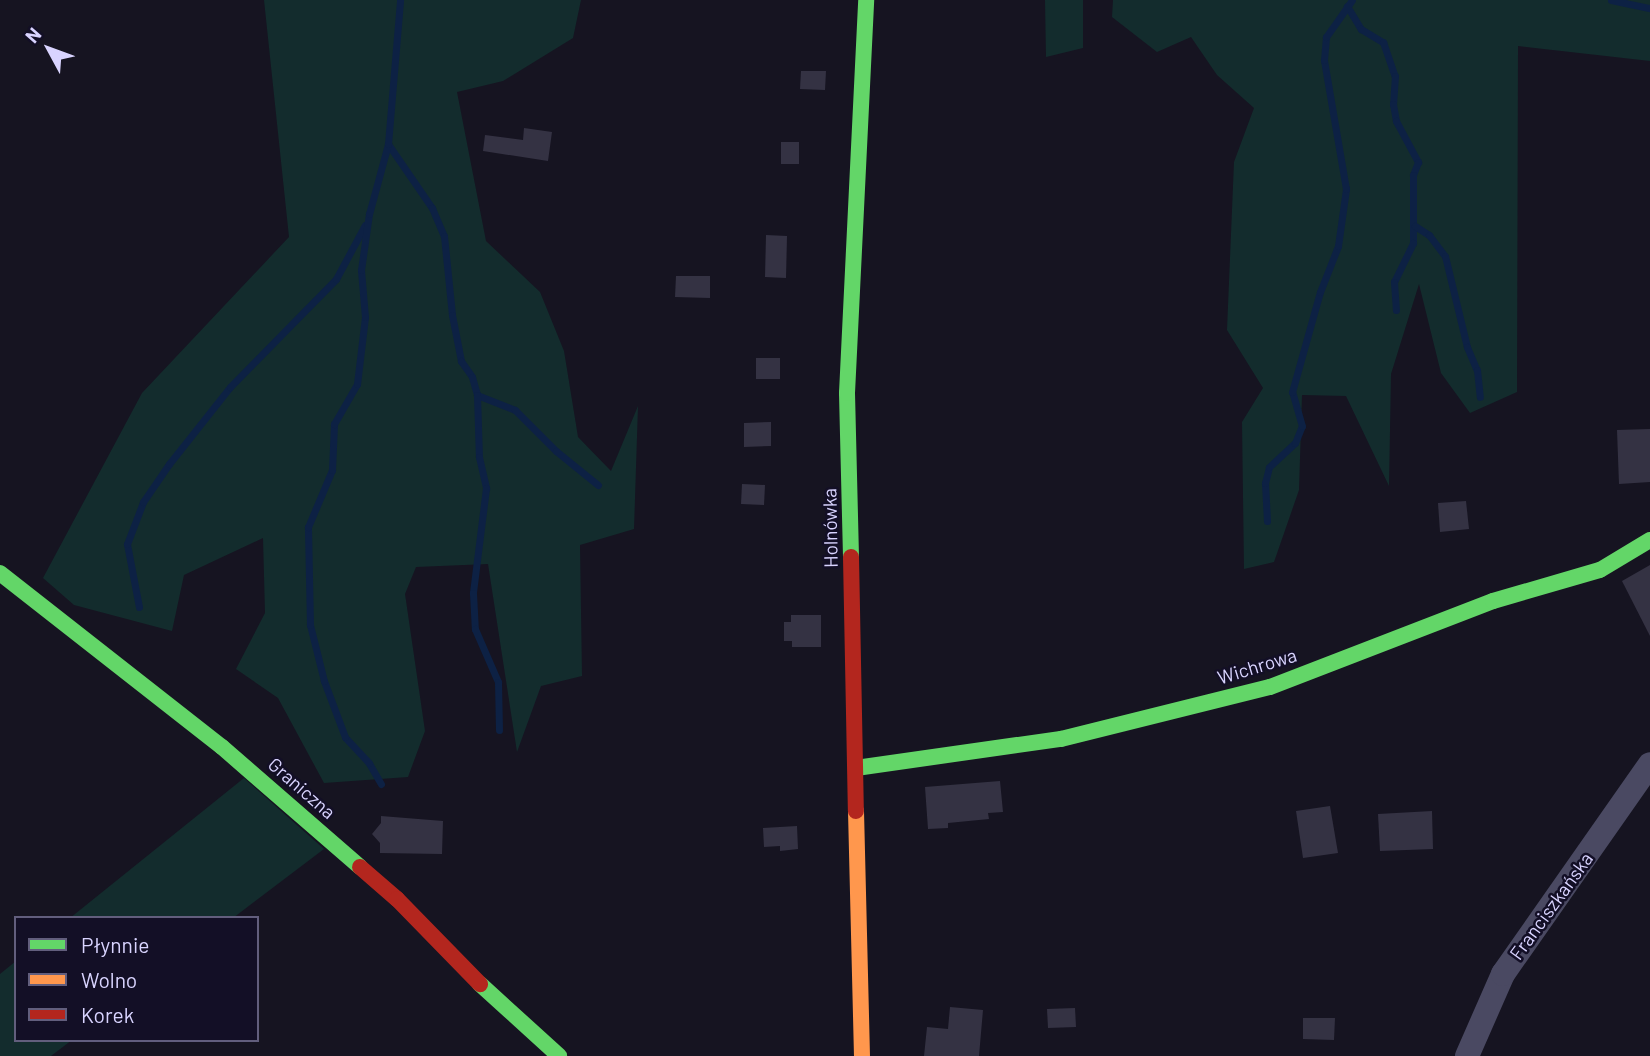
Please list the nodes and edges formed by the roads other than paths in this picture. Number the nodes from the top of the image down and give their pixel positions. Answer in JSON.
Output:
{"nodes":[{"id":1,"x":866,"y":0,"type":"edge"},
{"id":2,"x":1650,"y":540,"type":"edge"},
{"id":3,"x":0,"y":573,"type":"edge"},
{"id":4,"x":1650,"y":764,"type":"edge"},
{"id":5,"x":856,"y":768,"type":"junction"},
{"id":6,"x":559,"y":1056,"type":"edge"},
{"id":7,"x":862,"y":1056,"type":"edge"},
{"id":8,"x":1467,"y":1056,"type":"edge"}],
"edges":[{"from":1,"to":5,"type":"street","name":"Holnówka"},
{"from":2,"to":5,"type":"street","name":"Wichrowa"},
{"from":3,"to":6,"type":"street","name":"Graniczna"},
{"from":4,"to":8,"type":"street","name":"Franciszkańska"},
{"from":5,"to":7,"type":"street","name":"Holnówka"}]}
